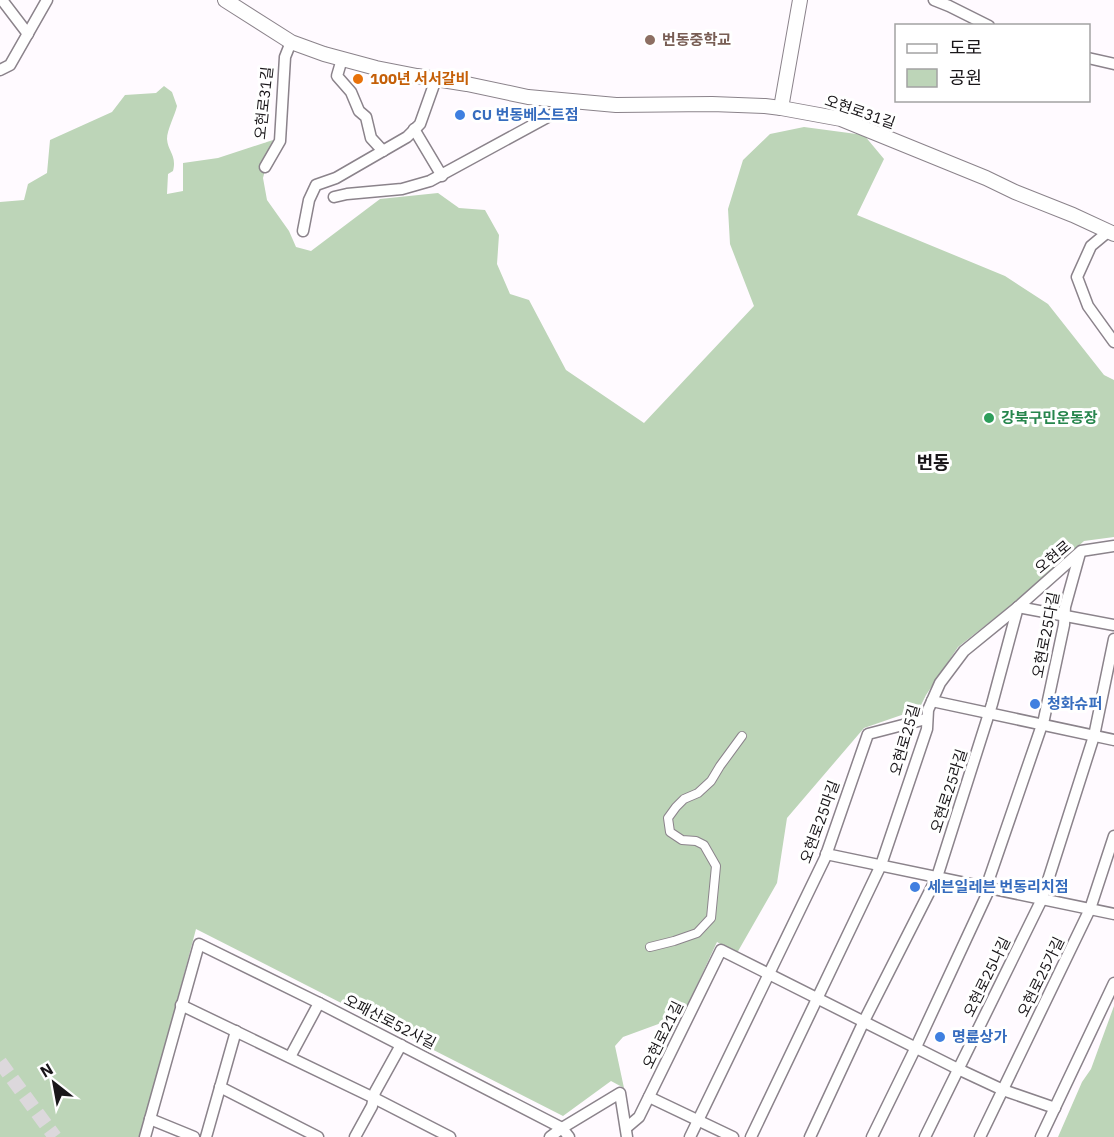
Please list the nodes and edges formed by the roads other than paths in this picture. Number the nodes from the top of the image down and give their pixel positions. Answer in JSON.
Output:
{"nodes":[{"id":1,"x":2,"y":0,"type":"edge"},
{"id":2,"x":46,"y":0,"type":"edge"},
{"id":3,"x":225,"y":0,"type":"edge"},
{"id":4,"x":800,"y":0,"type":"edge"},
{"id":5,"x":934,"y":0,"type":"edge"},
{"id":6,"x":985,"y":24,"type":"edge"},
{"id":7,"x":28,"y":34,"type":"junction"},
{"id":8,"x":291,"y":42,"type":"junction"},
{"id":9,"x":1090,"y":58,"type":"edge"},
{"id":10,"x":342,"y":59,"type":"junction"},
{"id":11,"x":1114,"y":64,"type":"edge"},
{"id":12,"x":0,"y":70,"type":"edge"},
{"id":13,"x":436,"y":79,"type":"junction"},
{"id":14,"x":577,"y":101,"type":"junction"},
{"id":15,"x":782,"y":108,"type":"junction"},
{"id":16,"x":414,"y":129,"type":"junction"},
{"id":17,"x":383,"y":151,"type":"junction"},
{"id":18,"x":265,"y":167,"type":"dead end"},
{"id":19,"x":442,"y":176,"type":"junction"},
{"id":20,"x":334,"y":198,"type":"dead end"},
{"id":21,"x":303,"y":231,"type":"dead end"},
{"id":22,"x":1113,"y":233,"type":"edge"},
{"id":23,"x":1114,"y":342,"type":"edge"},
{"id":24,"x":1114,"y":546,"type":"edge"},
{"id":25,"x":1081,"y":551,"type":"junction"},
{"id":26,"x":1018,"y":607,"type":"junction"},
{"id":27,"x":1064,"y":615,"type":"junction"},
{"id":28,"x":1114,"y":624,"type":"edge"},
{"id":29,"x":1114,"y":639,"type":"edge"},
{"id":30,"x":932,"y":701,"type":"junction"},
{"id":31,"x":989,"y":714,"type":"junction"},
{"id":32,"x":927,"y":719,"type":"junction"},
{"id":33,"x":1042,"y":725,"type":"junction"},
{"id":34,"x":742,"y":736,"type":"dead end"},
{"id":35,"x":1094,"y":736,"type":"junction"},
{"id":36,"x":1114,"y":740,"type":"edge"},
{"id":37,"x":1114,"y":836,"type":"edge"},
{"id":38,"x":826,"y":854,"type":"junction"},
{"id":39,"x":881,"y":865,"type":"junction"},
{"id":40,"x":937,"y":877,"type":"junction"},
{"id":41,"x":987,"y":887,"type":"junction"},
{"id":42,"x":1042,"y":899,"type":"junction"},
{"id":43,"x":1090,"y":909,"type":"junction"},
{"id":44,"x":1114,"y":914,"type":"edge"},
{"id":45,"x":650,"y":947,"type":"dead end"},
{"id":46,"x":768,"y":974,"type":"junction"},
{"id":47,"x":1114,"y":983,"type":"edge"},
{"id":48,"x":818,"y":998,"type":"junction"},
{"id":49,"x":319,"y":1003,"type":"junction"},
{"id":50,"x":181,"y":1005,"type":"junction"},
{"id":51,"x":864,"y":1021,"type":"junction"},
{"id":52,"x":236,"y":1031,"type":"junction"},
{"id":53,"x":401,"y":1045,"type":"junction"},
{"id":54,"x":916,"y":1047,"type":"junction"},
{"id":55,"x":290,"y":1057,"type":"junction"},
{"id":56,"x":958,"y":1069,"type":"junction"},
{"id":57,"x":220,"y":1087,"type":"junction"},
{"id":58,"x":1003,"y":1090,"type":"junction"},
{"id":59,"x":649,"y":1096,"type":"junction"},
{"id":60,"x":374,"y":1098,"type":"junction"},
{"id":61,"x":1055,"y":1108,"type":"junction"},
{"id":62,"x":150,"y":1119,"type":"junction"},
{"id":63,"x":699,"y":1121,"type":"junction"},
{"id":64,"x":566,"y":1132,"type":"edge"},
{"id":65,"x":627,"y":1132,"type":"edge"},
{"id":66,"x":145,"y":1137,"type":"edge"},
{"id":67,"x":194,"y":1137,"type":"edge"},
{"id":68,"x":206,"y":1137,"type":"edge"},
{"id":69,"x":318,"y":1137,"type":"edge"},
{"id":70,"x":355,"y":1137,"type":"edge"},
{"id":71,"x":450,"y":1137,"type":"edge"},
{"id":72,"x":550,"y":1137,"type":"edge"},
{"id":73,"x":690,"y":1137,"type":"edge"},
{"id":74,"x":733,"y":1137,"type":"edge"},
{"id":75,"x":751,"y":1137,"type":"edge"},
{"id":76,"x":810,"y":1137,"type":"edge"},
{"id":77,"x":872,"y":1137,"type":"edge"},
{"id":78,"x":925,"y":1137,"type":"edge"},
{"id":79,"x":980,"y":1137,"type":"edge"},
{"id":80,"x":1041,"y":1137,"type":"edge"}],
"edges":[{"from":1,"to":7,"type":"street"},
{"from":2,"to":7,"type":"street"},
{"from":3,"to":8,"type":"street","name":"오현로31길"},
{"from":4,"to":15,"type":"street"},
{"from":5,"to":6,"type":"street"},
{"from":7,"to":12,"type":"street"},
{"from":8,"to":10,"type":"street","name":"오현로31길"},
{"from":8,"to":18,"type":"street","name":"오현로31길"},
{"from":9,"to":11,"type":"street"},
{"from":10,"to":13,"type":"street","name":"오현로31길"},
{"from":10,"to":17,"type":"street"},
{"from":13,"to":14,"type":"street","name":"오현로31길"},
{"from":13,"to":16,"type":"street"},
{"from":14,"to":15,"type":"street","name":"오현로31길"},
{"from":14,"to":19,"type":"street"},
{"from":15,"to":22,"type":"street","name":"오현로31길"},
{"from":16,"to":17,"type":"street"},
{"from":16,"to":19,"type":"street"},
{"from":17,"to":21,"type":"street"},
{"from":19,"to":20,"type":"street"},
{"from":22,"to":23,"type":"street"},
{"from":24,"to":25,"type":"street","name":"오현로"},
{"from":25,"to":26,"type":"street","name":"오현로"},
{"from":25,"to":27,"type":"street","name":"오현로25다길"},
{"from":26,"to":27,"type":"street"},
{"from":26,"to":30,"type":"street","name":"오현로25길"},
{"from":26,"to":31,"type":"street","name":"오현로25라길"},
{"from":27,"to":28,"type":"street"},
{"from":27,"to":33,"type":"street","name":"오현로25다길"},
{"from":29,"to":35,"type":"street","name":"오현로25나길"},
{"from":30,"to":31,"type":"street"},
{"from":30,"to":32,"type":"street","name":"오현로25길"},
{"from":31,"to":33,"type":"street"},
{"from":31,"to":40,"type":"street","name":"오현로25라길"},
{"from":32,"to":38,"type":"street","name":"오현로25마길"},
{"from":32,"to":39,"type":"street","name":"오현로25길"},
{"from":33,"to":35,"type":"street"},
{"from":33,"to":41,"type":"street","name":"오현로25다길"},
{"from":34,"to":45,"type":"street"},
{"from":35,"to":36,"type":"street"},
{"from":35,"to":42,"type":"street","name":"오현로25나길"},
{"from":37,"to":43,"type":"street","name":"오현로25가길"},
{"from":38,"to":39,"type":"street"},
{"from":38,"to":46,"type":"street","name":"오현로25마길"},
{"from":39,"to":40,"type":"street"},
{"from":39,"to":48,"type":"street","name":"오현로25길"},
{"from":40,"to":41,"type":"street"},
{"from":40,"to":51,"type":"street","name":"오현로25라길"},
{"from":41,"to":42,"type":"street"},
{"from":41,"to":54,"type":"street","name":"오현로25다길"},
{"from":42,"to":43,"type":"street"},
{"from":42,"to":56,"type":"street","name":"오현로25나길"},
{"from":43,"to":44,"type":"street"},
{"from":43,"to":58,"type":"street","name":"오현로25가길"},
{"from":46,"to":48,"type":"street"},
{"from":46,"to":59,"type":"street","name":"오현로21길"},
{"from":46,"to":63,"type":"street","name":"오현로25마길"},
{"from":47,"to":61,"type":"street"},
{"from":48,"to":51,"type":"street"},
{"from":48,"to":75,"type":"street","name":"오현로25길"},
{"from":49,"to":50,"type":"street","name":"오패산로52사길"},
{"from":49,"to":53,"type":"street","name":"오패산로52사길"},
{"from":49,"to":55,"type":"street"},
{"from":50,"to":52,"type":"street"},
{"from":50,"to":62,"type":"street","name":"오패산로52사길"},
{"from":51,"to":54,"type":"street"},
{"from":51,"to":76,"type":"street","name":"오현로25라길"},
{"from":52,"to":55,"type":"street"},
{"from":52,"to":57,"type":"street"},
{"from":53,"to":60,"type":"street"},
{"from":53,"to":64,"type":"street","name":"오패산로52사길"},
{"from":54,"to":56,"type":"street"},
{"from":54,"to":77,"type":"street","name":"오현로25다길"},
{"from":55,"to":60,"type":"street"},
{"from":56,"to":58,"type":"street"},
{"from":56,"to":78,"type":"street","name":"오현로25나길"},
{"from":57,"to":68,"type":"street"},
{"from":57,"to":69,"type":"street"},
{"from":58,"to":61,"type":"street"},
{"from":58,"to":79,"type":"street","name":"오현로25가길"},
{"from":59,"to":63,"type":"street"},
{"from":59,"to":65,"type":"street","name":"오현로21길"},
{"from":60,"to":70,"type":"street"},
{"from":60,"to":71,"type":"street"},
{"from":61,"to":80,"type":"street"},
{"from":62,"to":66,"type":"street","name":"오패산로52사길"},
{"from":62,"to":67,"type":"street"},
{"from":63,"to":73,"type":"street","name":"오현로25마길"},
{"from":63,"to":74,"type":"street"},
{"from":64,"to":65,"type":"street","name":"오현로21길"},
{"from":64,"to":72,"type":"street"}]}
